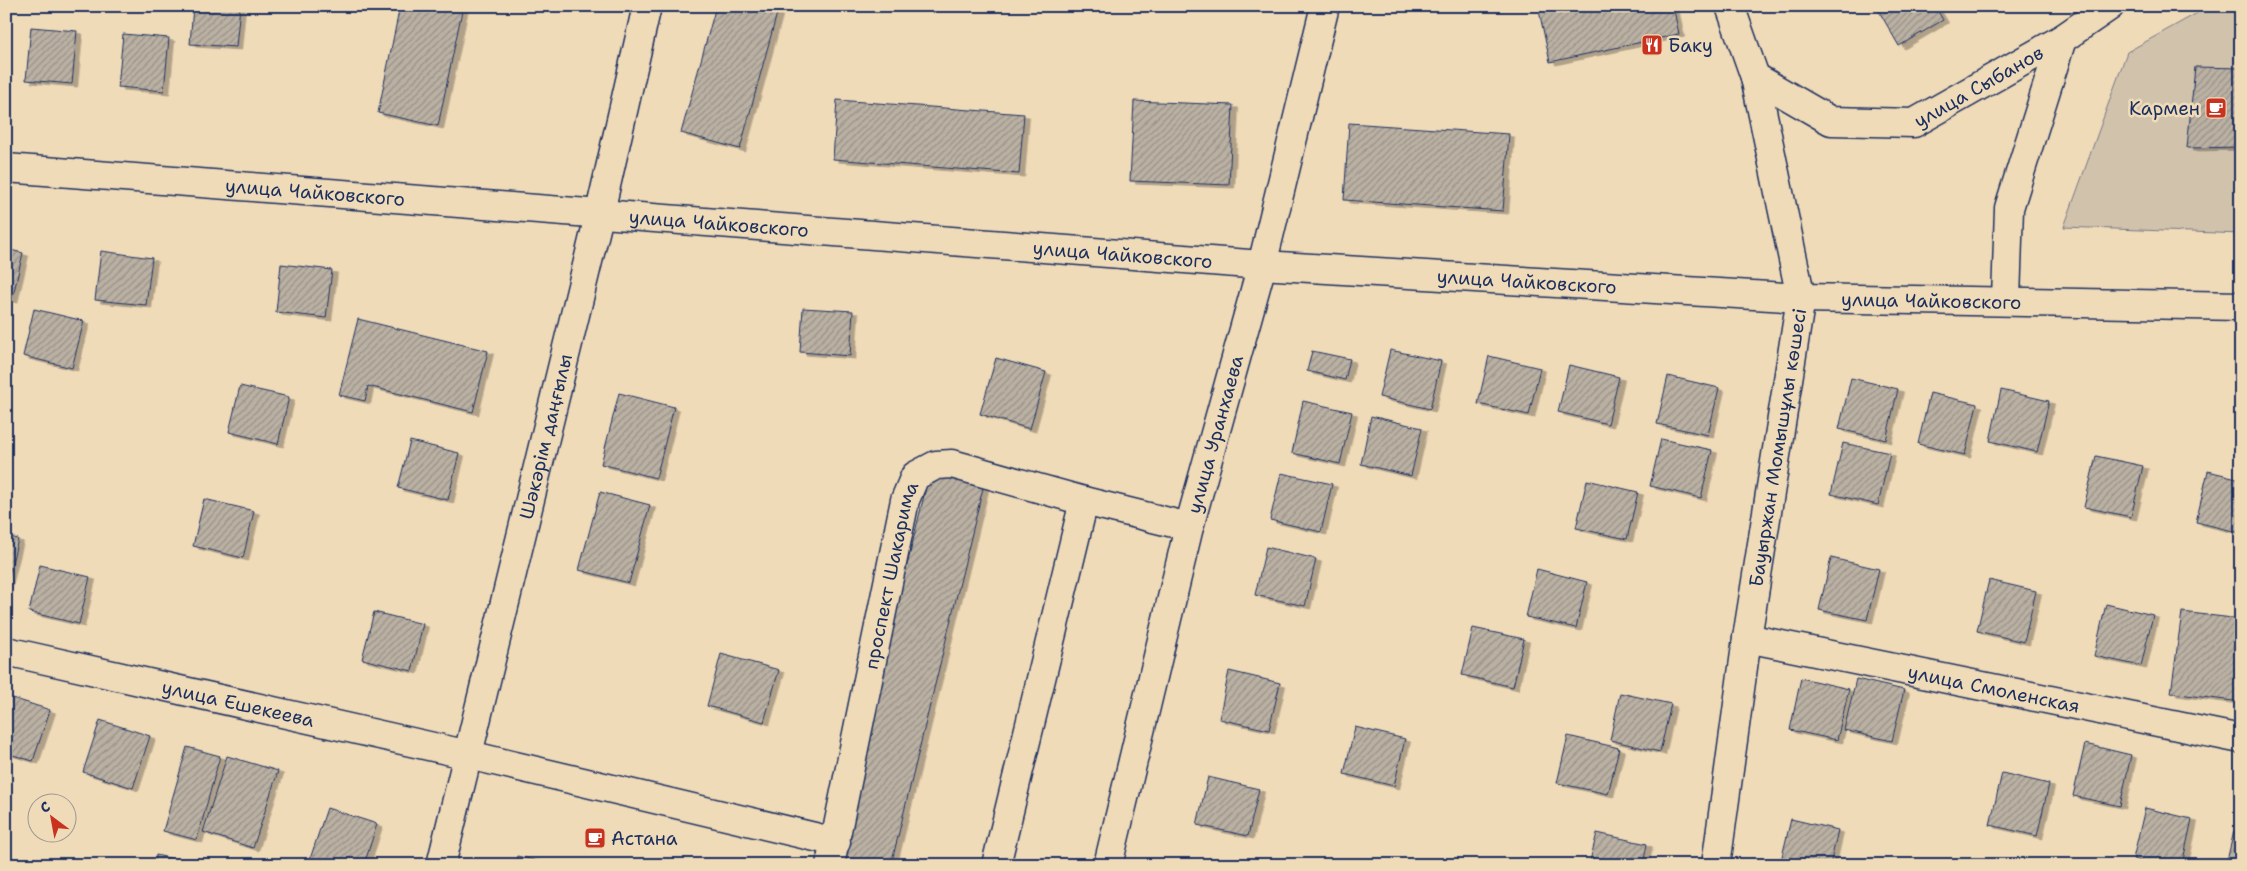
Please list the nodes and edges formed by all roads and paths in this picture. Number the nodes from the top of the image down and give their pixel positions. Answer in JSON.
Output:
{"nodes":[{"id":1,"x":647,"y":6,"type":"edge"},
{"id":2,"x":1325,"y":6,"type":"edge"},
{"id":3,"x":1730,"y":6,"type":"edge"},
{"id":4,"x":2110,"y":6,"type":"edge"},
{"id":5,"x":2062,"y":39,"type":"junction"},
{"id":6,"x":1755,"y":77,"type":"junction"},
{"id":7,"x":6,"y":168,"type":"edge"},
{"id":8,"x":600,"y":212,"type":"junction"},
{"id":9,"x":1262,"y":265,"type":"junction"},
{"id":10,"x":1801,"y":298,"type":"junction"},
{"id":11,"x":2006,"y":300,"type":"junction"},
{"id":12,"x":2241,"y":306,"type":"edge"},
{"id":13,"x":1084,"y":501,"type":"junction"},
{"id":14,"x":1189,"y":527,"type":"junction"},
{"id":15,"x":1747,"y":638,"type":"junction"},
{"id":16,"x":6,"y":651,"type":"edge"},
{"id":17,"x":2241,"y":739,"type":"edge"},
{"id":18,"x":469,"y":755,"type":"junction"},
{"id":19,"x":833,"y":853,"type":"edge"},
{"id":20,"x":441,"y":865,"type":"edge"},
{"id":21,"x":996,"y":865,"type":"edge"},
{"id":22,"x":1108,"y":865,"type":"edge"},
{"id":23,"x":1716,"y":865,"type":"edge"}],
"edges":[{"from":1,"to":8,"type":"street","name":"Шәкәрім даңғылы"},
{"from":2,"to":9,"type":"street","name":"улица Уранхаева"},
{"from":3,"to":6,"type":"street","name":"Бауыржан Момышұлы көшесі"},
{"from":4,"to":5,"type":"street","name":"улица Сыбанов"},
{"from":5,"to":6,"type":"street","name":"улица Сыбанов"},
{"from":5,"to":11,"type":"street"},
{"from":6,"to":10,"type":"street","name":"Бауыржан Момышұлы көшесі"},
{"from":7,"to":8,"type":"street","name":"улица Чайковского"},
{"from":8,"to":9,"type":"street","name":"улица Чайковского"},
{"from":8,"to":18,"type":"street","name":"Шәкәрім даңғылы"},
{"from":9,"to":10,"type":"street","name":"улица Чайковского"},
{"from":9,"to":14,"type":"street","name":"улица Уранхаева"},
{"from":10,"to":11,"type":"street","name":"улица Чайковского"},
{"from":10,"to":15,"type":"street","name":"Бауыржан Момышұлы көшесі"},
{"from":11,"to":12,"type":"street","name":"улица Чайковского"},
{"from":13,"to":14,"type":"street","name":"проспект Шакарима"},
{"from":13,"to":19,"type":"street","name":"проспект Шакарима"},
{"from":13,"to":21,"type":"street"},
{"from":14,"to":22,"type":"street","name":"улица Уранхаева"},
{"from":15,"to":17,"type":"street","name":"улица Смоленская"},
{"from":15,"to":23,"type":"street","name":"Бауыржан Момышұлы көшесі"},
{"from":16,"to":18,"type":"street","name":"улица Ешекеева"},
{"from":18,"to":19,"type":"street","name":"улица Ешекеева"},
{"from":18,"to":20,"type":"street","name":"Шәкәрім даңғылы"}]}
